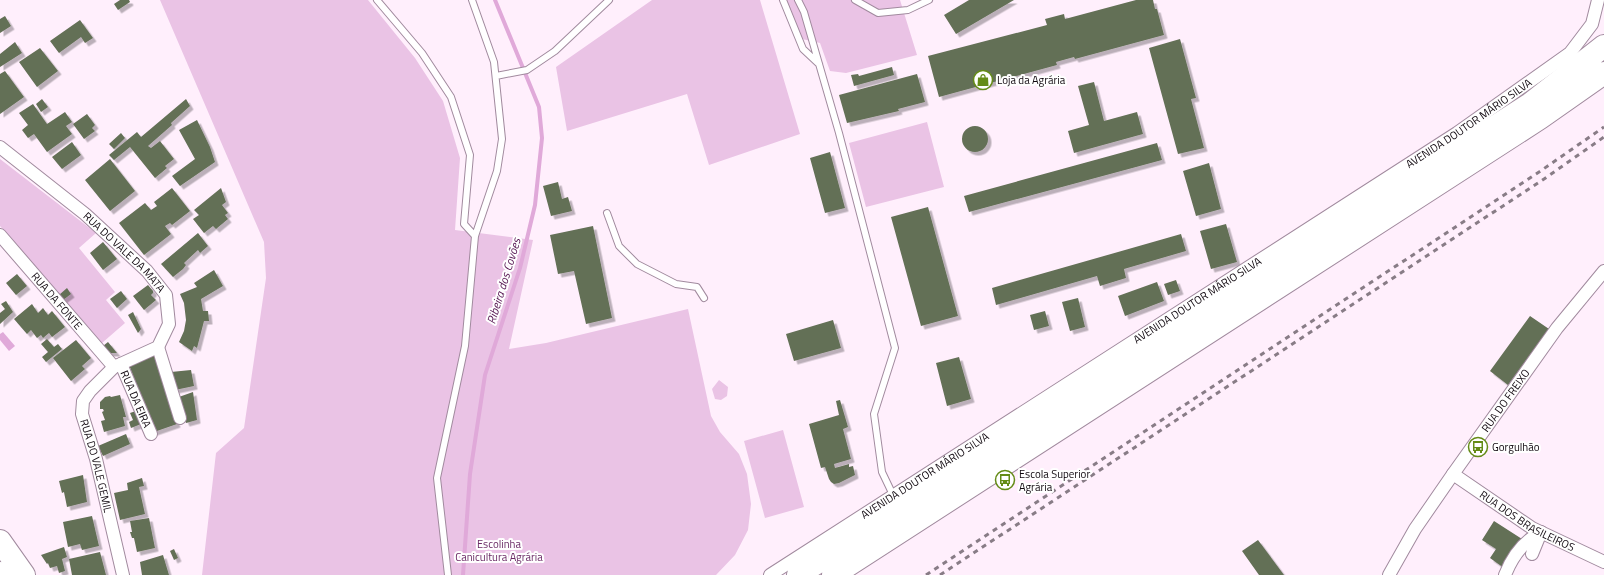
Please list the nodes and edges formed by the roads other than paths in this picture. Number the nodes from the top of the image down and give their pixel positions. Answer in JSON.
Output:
{"nodes":[{"id":1,"x":377,"y":0,"type":"edge"},
{"id":2,"x":472,"y":0,"type":"edge"},
{"id":3,"x":609,"y":0,"type":"edge"},
{"id":4,"x":783,"y":0,"type":"edge"},
{"id":5,"x":798,"y":0,"type":"edge"},
{"id":6,"x":855,"y":0,"type":"edge"},
{"id":7,"x":929,"y":0,"type":"edge"},
{"id":8,"x":1598,"y":0,"type":"edge"},
{"id":9,"x":1604,"y":46,"type":"edge"},
{"id":10,"x":820,"y":65,"type":"junction"},
{"id":11,"x":1604,"y":73,"type":"edge"},
{"id":12,"x":496,"y":76,"type":"junction"},
{"id":13,"x":0,"y":147,"type":"edge"},
{"id":14,"x":607,"y":213,"type":"dead end"},
{"id":15,"x":0,"y":235,"type":"edge"},
{"id":16,"x":475,"y":236,"type":"junction"},
{"id":17,"x":1604,"y":271,"type":"edge"},
{"id":18,"x":704,"y":298,"type":"dead end"},
{"id":19,"x":158,"y":347,"type":"junction"},
{"id":20,"x":117,"y":365,"type":"junction"},
{"id":21,"x":180,"y":418,"type":"dead end"},
{"id":22,"x":151,"y":434,"type":"dead end"},
{"id":23,"x":1453,"y":474,"type":"junction"},
{"id":24,"x":893,"y":495,"type":"junction"},
{"id":25,"x":1541,"y":532,"type":"junction"},
{"id":26,"x":0,"y":541,"type":"edge"},
{"id":27,"x":1532,"y":554,"type":"dead end"},
{"id":28,"x":1604,"y":562,"type":"edge"},
{"id":29,"x":24,"y":575,"type":"edge"},
{"id":30,"x":123,"y":575,"type":"edge"},
{"id":31,"x":448,"y":575,"type":"edge"},
{"id":32,"x":770,"y":575,"type":"edge"},
{"id":33,"x":798,"y":575,"type":"edge"},
{"id":34,"x":833,"y":575,"type":"edge"},
{"id":35,"x":1389,"y":575,"type":"edge"},
{"id":36,"x":1505,"y":575,"type":"edge"}],
"edges":[{"from":1,"to":16,"type":"lane"},
{"from":2,"to":12,"type":"lane"},
{"from":3,"to":12,"type":"lane"},
{"from":4,"to":10,"type":"lane"},
{"from":5,"to":10,"type":"lane"},
{"from":6,"to":7,"type":"lane"},
{"from":8,"to":24,"type":"street","name":"AVENIDA DOUTOR MÁRIO SILVA"},
{"from":9,"to":33,"type":"highway"},
{"from":10,"to":24,"type":"lane"},
{"from":11,"to":34,"type":"highway"},
{"from":12,"to":16,"type":"lane"},
{"from":13,"to":19,"type":"street","name":"RUA DO VALE DA MATA"},
{"from":14,"to":18,"type":"lane"},
{"from":15,"to":20,"type":"street","name":"RUA DA FONTE"},
{"from":16,"to":31,"type":"lane"},
{"from":17,"to":23,"type":"street","name":"RUA DO FREIXO"},
{"from":19,"to":20,"type":"street"},
{"from":19,"to":21,"type":"street"},
{"from":20,"to":22,"type":"street","name":"RUA DA EIRA"},
{"from":20,"to":30,"type":"street","name":"RUA DO VALE GEMIL"},
{"from":23,"to":25,"type":"street","name":"RUA DOS BRASILEIROS"},
{"from":23,"to":35,"type":"street","name":"RUA DO FREIXO"},
{"from":24,"to":32,"type":"street","name":"AVENIDA DOUTOR MÁRIO SILVA"},
{"from":25,"to":27,"type":"street"},
{"from":25,"to":28,"type":"street","name":"RUA DOS BRASILEIROS"},
{"from":25,"to":36,"type":"street"},
{"from":26,"to":29,"type":"highway"}]}
